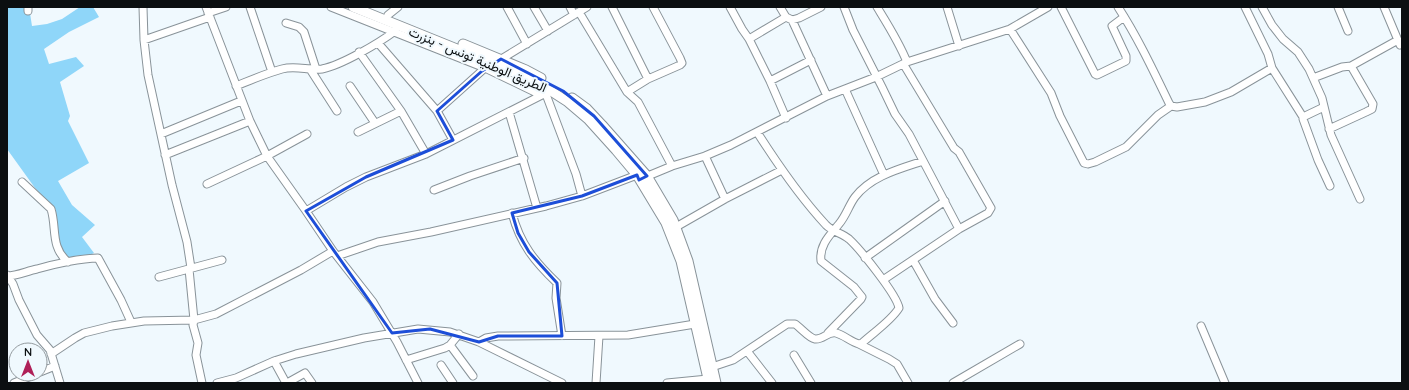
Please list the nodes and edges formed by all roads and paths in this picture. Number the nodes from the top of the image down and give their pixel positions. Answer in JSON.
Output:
{"nodes":[{"id":1,"x":143,"y":7,"type":"edge"},
{"id":2,"x":226,"y":7,"type":"edge"},
{"id":3,"x":250,"y":7,"type":"edge"},
{"id":4,"x":331,"y":7,"type":"edge"},
{"id":5,"x":353,"y":7,"type":"edge"},
{"id":6,"x":398,"y":7,"type":"edge"},
{"id":7,"x":508,"y":7,"type":"edge"},
{"id":8,"x":534,"y":7,"type":"edge"},
{"id":9,"x":570,"y":7,"type":"edge"},
{"id":10,"x":587,"y":7,"type":"edge"},
{"id":11,"x":612,"y":7,"type":"edge"},
{"id":12,"x":653,"y":7,"type":"edge"},
{"id":13,"x":730,"y":7,"type":"edge"},
{"id":14,"x":780,"y":7,"type":"edge"},
{"id":15,"x":821,"y":7,"type":"edge"},
{"id":16,"x":844,"y":7,"type":"edge"},
{"id":17,"x":877,"y":7,"type":"edge"},
{"id":18,"x":946,"y":7,"type":"edge"},
{"id":19,"x":1048,"y":7,"type":"edge"},
{"id":20,"x":1061,"y":7,"type":"edge"},
{"id":21,"x":1118,"y":7,"type":"edge"},
{"id":22,"x":1245,"y":7,"type":"edge"},
{"id":23,"x":1262,"y":7,"type":"edge"},
{"id":24,"x":1338,"y":7,"type":"edge"},
{"id":25,"x":1384,"y":7,"type":"edge"},
{"id":26,"x":366,"y":8,"type":"edge"},
{"id":27,"x":208,"y":12,"type":"edge"},
{"id":28,"x":577,"y":14,"type":"junction"},
{"id":29,"x":388,"y":15,"type":"junction"},
{"id":30,"x":1124,"y":17,"type":"junction"},
{"id":31,"x":789,"y":18,"type":"junction"},
{"id":32,"x":286,"y":23,"type":"dead end"},
{"id":33,"x":397,"y":29,"type":"junction"},
{"id":34,"x":1010,"y":29,"type":"junction"},
{"id":35,"x":1348,"y":30,"type":"dead end"},
{"id":36,"x":548,"y":31,"type":"junction"},
{"id":37,"x":749,"y":39,"type":"junction"},
{"id":38,"x":144,"y":40,"type":"junction"},
{"id":39,"x":378,"y":43,"type":"junction"},
{"id":40,"x":527,"y":44,"type":"junction"},
{"id":41,"x":959,"y":46,"type":"junction"},
{"id":42,"x":360,"y":52,"type":"junction"},
{"id":43,"x":810,"y":60,"type":"junction"},
{"id":44,"x":498,"y":61,"type":"junction"},
{"id":45,"x":905,"y":63,"type":"junction"},
{"id":46,"x":1351,"y":66,"type":"junction"},
{"id":47,"x":485,"y":68,"type":"junction"},
{"id":48,"x":1272,"y":68,"type":"junction"},
{"id":49,"x":313,"y":69,"type":"junction"},
{"id":50,"x":272,"y":72,"type":"junction"},
{"id":51,"x":876,"y":77,"type":"junction"},
{"id":52,"x":1313,"y":78,"type":"junction"},
{"id":53,"x":648,"y":79,"type":"junction"},
{"id":54,"x":770,"y":81,"type":"junction"},
{"id":55,"x":236,"y":86,"type":"junction"},
{"id":56,"x":350,"y":86,"type":"dead end"},
{"id":57,"x":845,"y":89,"type":"junction"},
{"id":58,"x":543,"y":91,"type":"junction"},
{"id":59,"x":627,"y":92,"type":"junction"},
{"id":60,"x":827,"y":96,"type":"junction"},
{"id":61,"x":242,"y":101,"type":"junction"},
{"id":62,"x":1171,"y":106,"type":"junction"},
{"id":63,"x":1324,"y":107,"type":"junction"},
{"id":64,"x":337,"y":111,"type":"dead end"},
{"id":65,"x":402,"y":111,"type":"junction"},
{"id":66,"x":437,"y":111,"type":"junction"},
{"id":67,"x":509,"y":112,"type":"junction"},
{"id":68,"x":1303,"y":116,"type":"junction"},
{"id":69,"x":786,"y":118,"type":"junction"},
{"id":70,"x":250,"y":121,"type":"junction"},
{"id":71,"x":375,"y":124,"type":"junction"},
{"id":72,"x":1328,"y":129,"type":"junction"},
{"id":73,"x":358,"y":132,"type":"dead end"},
{"id":74,"x":757,"y":132,"type":"junction"},
{"id":75,"x":161,"y":134,"type":"junction"},
{"id":76,"x":307,"y":134,"type":"dead end"},
{"id":77,"x":453,"y":140,"type":"junction"},
{"id":78,"x":426,"y":154,"type":"junction"},
{"id":79,"x":165,"y":155,"type":"junction"},
{"id":80,"x":267,"y":156,"type":"junction"},
{"id":81,"x":705,"y":156,"type":"junction"},
{"id":82,"x":524,"y":158,"type":"junction"},
{"id":83,"x":923,"y":161,"type":"junction"},
{"id":84,"x":672,"y":166,"type":"junction"},
{"id":85,"x":782,"y":170,"type":"junction"},
{"id":86,"x":884,"y":175,"type":"junction"},
{"id":87,"x":641,"y":177,"type":"junction"},
{"id":88,"x":22,"y":182,"type":"dead end"},
{"id":89,"x":208,"y":184,"type":"dead end"},
{"id":90,"x":1330,"y":186,"type":"dead end"},
{"id":91,"x":434,"y":190,"type":"dead end"},
{"id":92,"x":582,"y":196,"type":"junction"},
{"id":93,"x":725,"y":199,"type":"junction"},
{"id":94,"x":1360,"y":199,"type":"dead end"},
{"id":95,"x":945,"y":201,"type":"junction"},
{"id":96,"x":538,"y":208,"type":"junction"},
{"id":97,"x":306,"y":211,"type":"junction"},
{"id":98,"x":512,"y":213,"type":"junction"},
{"id":99,"x":676,"y":227,"type":"junction"},
{"id":100,"x":958,"y":229,"type":"junction"},
{"id":101,"x":833,"y":230,"type":"junction"},
{"id":102,"x":335,"y":253,"type":"junction"},
{"id":103,"x":865,"y":258,"type":"junction"},
{"id":104,"x":222,"y":260,"type":"dead end"},
{"id":105,"x":913,"y":260,"type":"junction"},
{"id":106,"x":68,"y":262,"type":"junction"},
{"id":107,"x":190,"y":269,"type":"junction"},
{"id":108,"x":7,"y":275,"type":"edge"},
{"id":109,"x":160,"y":277,"type":"dead end"},
{"id":110,"x":883,"y":280,"type":"junction"},
{"id":111,"x":194,"y":320,"type":"junction"},
{"id":112,"x":131,"y":322,"type":"junction"},
{"id":113,"x":695,"y":324,"type":"junction"},
{"id":114,"x":953,"y":324,"type":"dead end"},
{"id":115,"x":1201,"y":326,"type":"dead end"},
{"id":116,"x":392,"y":333,"type":"junction"},
{"id":117,"x":459,"y":334,"type":"junction"},
{"id":118,"x":827,"y":334,"type":"junction"},
{"id":119,"x":562,"y":336,"type":"junction"},
{"id":120,"x":599,"y":336,"type":"junction"},
{"id":121,"x":479,"y":342,"type":"junction"},
{"id":122,"x":859,"y":344,"type":"junction"},
{"id":123,"x":1020,"y":344,"type":"dead end"},
{"id":124,"x":450,"y":345,"type":"junction"},
{"id":125,"x":746,"y":351,"type":"junction"},
{"id":126,"x":51,"y":354,"type":"junction"},
{"id":127,"x":794,"y":356,"type":"dead end"},
{"id":128,"x":406,"y":360,"type":"junction"},
{"id":129,"x":274,"y":361,"type":"junction"},
{"id":130,"x":55,"y":366,"type":"junction"},
{"id":131,"x":441,"y":366,"type":"dead end"},
{"id":132,"x":712,"y":367,"type":"junction"},
{"id":133,"x":48,"y":369,"type":"edge"},
{"id":134,"x":473,"y":376,"type":"dead end"},
{"id":135,"x":711,"y":382,"type":"edge"},
{"id":136,"x":60,"y":383,"type":"edge"},
{"id":137,"x":202,"y":383,"type":"edge"},
{"id":138,"x":217,"y":383,"type":"edge"},
{"id":139,"x":287,"y":383,"type":"edge"},
{"id":140,"x":312,"y":383,"type":"edge"},
{"id":141,"x":418,"y":383,"type":"edge"},
{"id":142,"x":453,"y":383,"type":"edge"},
{"id":143,"x":562,"y":383,"type":"edge"},
{"id":144,"x":596,"y":383,"type":"edge"},
{"id":145,"x":667,"y":383,"type":"edge"},
{"id":146,"x":772,"y":383,"type":"edge"},
{"id":147,"x":811,"y":383,"type":"edge"},
{"id":148,"x":908,"y":383,"type":"edge"},
{"id":149,"x":953,"y":383,"type":"edge"},
{"id":150,"x":1225,"y":383,"type":"edge"}],
"edges":[{"from":1,"to":38,"type":"street"},
{"from":2,"to":27,"type":"street"},
{"from":3,"to":50,"type":"street"},
{"from":4,"to":33,"type":"street"},
{"from":5,"to":26,"type":"main road","name":"الطريق الوطنية تونس - بنزرت"},
{"from":6,"to":29,"type":"street"},
{"from":7,"to":40,"type":"street"},
{"from":8,"to":36,"type":"street"},
{"from":9,"to":28,"type":"street"},
{"from":10,"to":28,"type":"street"},
{"from":11,"to":53,"type":"street"},
{"from":12,"to":53,"type":"street"},
{"from":13,"to":37,"type":"street"},
{"from":14,"to":31,"type":"street"},
{"from":15,"to":31,"type":"street"},
{"from":16,"to":51,"type":"street"},
{"from":17,"to":45,"type":"street"},
{"from":18,"to":41,"type":"street"},
{"from":19,"to":34,"type":"street"},
{"from":20,"to":30,"type":"street"},
{"from":21,"to":30,"type":"street"},
{"from":22,"to":48,"type":"street"},
{"from":23,"to":52,"type":"street"},
{"from":24,"to":35,"type":"street"},
{"from":25,"to":46,"type":"street"},
{"from":26,"to":29,"type":"main road","name":"الطريق الوطنية تونس - بنزرت"},
{"from":26,"to":33,"type":"main road","name":"الطريق الوطنية تونس - بنزرت"},
{"from":27,"to":38,"type":"street"},
{"from":27,"to":55,"type":"street"},
{"from":28,"to":36,"type":"street"},
{"from":28,"to":59,"type":"street"},
{"from":29,"to":44,"type":"main road","name":"الطريق الوطنية تونس - بنزرت"},
{"from":30,"to":62,"type":"street"},
{"from":31,"to":37,"type":"street"},
{"from":31,"to":43,"type":"street"},
{"from":32,"to":49,"type":"street"},
{"from":33,"to":39,"type":"street"},
{"from":33,"to":44,"type":"main road","name":"الطريق الوطنية تونس - بنزرت"},
{"from":33,"to":47,"type":"street"},
{"from":34,"to":41,"type":"street"},
{"from":34,"to":62,"type":"street"},
{"from":36,"to":40,"type":"street"},
{"from":37,"to":54,"type":"street"},
{"from":38,"to":75,"type":"street"},
{"from":39,"to":42,"type":"street"},
{"from":39,"to":66,"type":"street"},
{"from":40,"to":44,"type":"street"},
{"from":41,"to":45,"type":"street"},
{"from":42,"to":49,"type":"street"},
{"from":42,"to":65,"type":"street"},
{"from":43,"to":54,"type":"street"},
{"from":43,"to":60,"type":"street"},
{"from":44,"to":58,"type":"main road","name":"الطريق الوطنية تونس - بنزرت"},
{"from":44,"to":87,"type":"main road","name":"الطريق الوطنية تونس - بنزرت"},
{"from":45,"to":51,"type":"street"},
{"from":45,"to":100,"type":"street"},
{"from":46,"to":52,"type":"street"},
{"from":46,"to":72,"type":"street"},
{"from":47,"to":58,"type":"street"},
{"from":47,"to":66,"type":"street"},
{"from":48,"to":62,"type":"street"},
{"from":48,"to":68,"type":"street"},
{"from":49,"to":50,"type":"street"},
{"from":49,"to":64,"type":"street"},
{"from":50,"to":55,"type":"street"},
{"from":51,"to":57,"type":"street"},
{"from":51,"to":83,"type":"street"},
{"from":52,"to":63,"type":"street"},
{"from":53,"to":59,"type":"street"},
{"from":54,"to":69,"type":"street"},
{"from":55,"to":61,"type":"street"},
{"from":56,"to":71,"type":"street"},
{"from":57,"to":60,"type":"street"},
{"from":57,"to":86,"type":"street"},
{"from":58,"to":67,"type":"street"},
{"from":58,"to":87,"type":"main road","name":"الطريق الوطنية تونس - بنزرت"},
{"from":58,"to":92,"type":"street"},
{"from":59,"to":84,"type":"street"},
{"from":60,"to":69,"type":"street"},
{"from":61,"to":70,"type":"street"},
{"from":61,"to":75,"type":"street"},
{"from":63,"to":68,"type":"street"},
{"from":63,"to":72,"type":"street"},
{"from":65,"to":71,"type":"street"},
{"from":65,"to":78,"type":"street"},
{"from":66,"to":77,"type":"street"},
{"from":67,"to":77,"type":"street"},
{"from":67,"to":82,"type":"street"},
{"from":68,"to":90,"type":"street"},
{"from":69,"to":74,"type":"street"},
{"from":70,"to":79,"type":"street"},
{"from":70,"to":80,"type":"street"},
{"from":71,"to":73,"type":"street"},
{"from":72,"to":94,"type":"street"},
{"from":74,"to":81,"type":"street"},
{"from":74,"to":85,"type":"street"},
{"from":75,"to":79,"type":"street"},
{"from":76,"to":80,"type":"street"},
{"from":77,"to":78,"type":"street"},
{"from":78,"to":97,"type":"street"},
{"from":79,"to":107,"type":"street"},
{"from":80,"to":89,"type":"street"},
{"from":80,"to":97,"type":"street"},
{"from":81,"to":84,"type":"street"},
{"from":81,"to":93,"type":"street"},
{"from":82,"to":91,"type":"street"},
{"from":82,"to":96,"type":"street"},
{"from":83,"to":86,"type":"street"},
{"from":83,"to":95,"type":"street"},
{"from":84,"to":87,"type":"street"},
{"from":85,"to":93,"type":"street"},
{"from":85,"to":101,"type":"street"},
{"from":86,"to":101,"type":"street"},
{"from":87,"to":92,"type":"street"},
{"from":87,"to":99,"type":"main road","name":"الطريق الوطنية تونس - بنزرت"},
{"from":87,"to":113,"type":"main road","name":"الطريق الوطنية تونس - بنزرت"},
{"from":88,"to":106,"type":"street"},
{"from":92,"to":96,"type":"street"},
{"from":93,"to":99,"type":"street"},
{"from":95,"to":100,"type":"street"},
{"from":95,"to":103,"type":"street"},
{"from":96,"to":98,"type":"street"},
{"from":97,"to":102,"type":"street"},
{"from":98,"to":102,"type":"street"},
{"from":98,"to":119,"type":"street"},
{"from":99,"to":132,"type":"main road","name":"الطريق الوطنية تونس - بنزرت"},
{"from":100,"to":105,"type":"street"},
{"from":101,"to":103,"type":"street"},
{"from":101,"to":118,"type":"street"},
{"from":102,"to":111,"type":"street"},
{"from":102,"to":116,"type":"street"},
{"from":103,"to":110,"type":"street"},
{"from":104,"to":107,"type":"street"},
{"from":105,"to":110,"type":"street"},
{"from":105,"to":114,"type":"street"},
{"from":106,"to":108,"type":"street"},
{"from":106,"to":112,"type":"street"},
{"from":107,"to":109,"type":"street"},
{"from":107,"to":111,"type":"street"},
{"from":108,"to":126,"type":"street"},
{"from":110,"to":122,"type":"street"},
{"from":111,"to":112,"type":"street"},
{"from":111,"to":137,"type":"street"},
{"from":112,"to":126,"type":"street"},
{"from":113,"to":120,"type":"street"},
{"from":113,"to":135,"type":"main road","name":"الطريق الوطنية تونس - بنزرت"},
{"from":115,"to":150,"type":"street"},
{"from":116,"to":117,"type":"street"},
{"from":116,"to":128,"type":"street"},
{"from":116,"to":129,"type":"street"},
{"from":117,"to":121,"type":"street"},
{"from":117,"to":124,"type":"street"},
{"from":118,"to":122,"type":"street"},
{"from":118,"to":125,"type":"street"},
{"from":119,"to":120,"type":"street"},
{"from":119,"to":121,"type":"street"},
{"from":120,"to":144,"type":"street"},
{"from":121,"to":143,"type":"street"},
{"from":122,"to":148,"type":"street"},
{"from":123,"to":149,"type":"street"},
{"from":124,"to":128,"type":"street"},
{"from":124,"to":134,"type":"street"},
{"from":125,"to":132,"type":"street"},
{"from":125,"to":146,"type":"street"},
{"from":126,"to":130,"type":"street"},
{"from":127,"to":147,"type":"street"},
{"from":128,"to":141,"type":"street"},
{"from":129,"to":138,"type":"street"},
{"from":129,"to":139,"type":"street"},
{"from":130,"to":133,"type":"street"},
{"from":130,"to":136,"type":"street"},
{"from":131,"to":142,"type":"street"},
{"from":132,"to":135,"type":"main road","name":"الطريق الوطنية تونس - بنزرت"},
{"from":135,"to":145,"type":"street"},
{"from":139,"to":140,"type":"street"}]}
